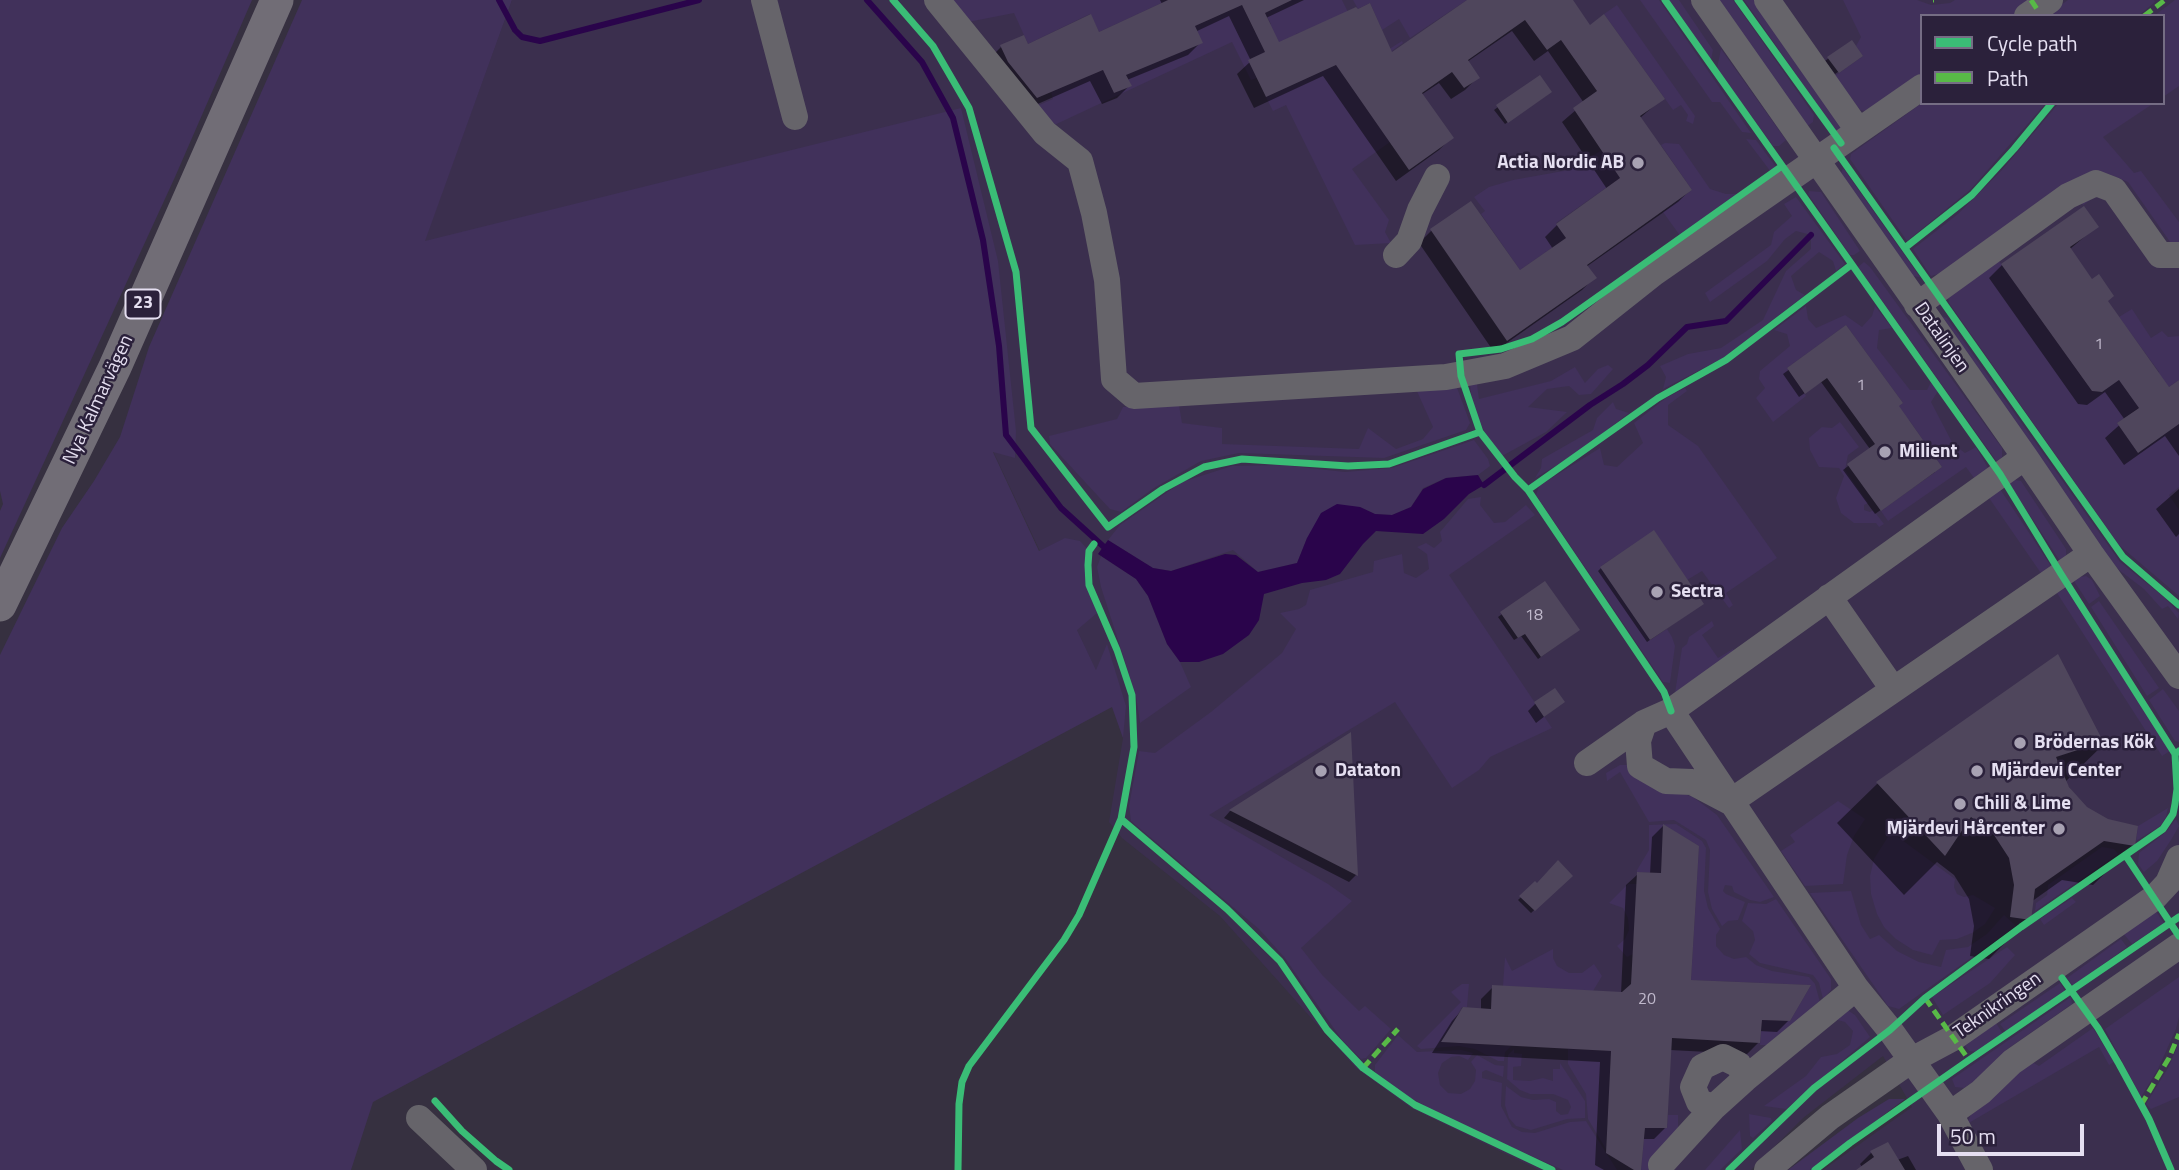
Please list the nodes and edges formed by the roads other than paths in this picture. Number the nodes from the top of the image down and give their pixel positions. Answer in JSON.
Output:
{"nodes":[{"id":1,"x":277,"y":0,"type":"edge"},
{"id":2,"x":764,"y":0,"type":"edge"},
{"id":3,"x":937,"y":0,"type":"edge"},
{"id":4,"x":1704,"y":0,"type":"edge"},
{"id":5,"x":1767,"y":0,"type":"edge"},
{"id":6,"x":2050,"y":0,"type":"edge"},
{"id":7,"x":2030,"y":14,"type":"edge"},
{"id":8,"x":1920,"y":88,"type":"edge"},
{"id":9,"x":795,"y":117,"type":"dead end"},
{"id":10,"x":1858,"y":130,"type":"junction"},
{"id":11,"x":1816,"y":162,"type":"junction"},
{"id":12,"x":1437,"y":177,"type":"dead end"},
{"id":13,"x":1396,"y":255,"type":"dead end"},
{"id":14,"x":2179,"y":255,"type":"edge"},
{"id":15,"x":1917,"y":305,"type":"junction"},
{"id":16,"x":2025,"y":457,"type":"junction"},
{"id":17,"x":2091,"y":554,"type":"junction"},
{"id":18,"x":1829,"y":597,"type":"junction"},
{"id":19,"x":0,"y":605,"type":"edge"},
{"id":20,"x":2179,"y":676,"type":"edge"},
{"id":21,"x":1894,"y":689,"type":"junction"},
{"id":22,"x":1671,"y":711,"type":"junction"},
{"id":23,"x":1644,"y":723,"type":"junction"},
{"id":24,"x":1587,"y":762,"type":"dead end"},
{"id":25,"x":1730,"y":802,"type":"junction"},
{"id":26,"x":2177,"y":862,"type":"edge"},
{"id":27,"x":2179,"y":946,"type":"edge"},
{"id":28,"x":1856,"y":988,"type":"junction"},
{"id":29,"x":1910,"y":1060,"type":"junction"},
{"id":30,"x":1745,"y":1079,"type":"junction"},
{"id":31,"x":1714,"y":1107,"type":"junction"},
{"id":32,"x":1950,"y":1114,"type":"junction"},
{"id":33,"x":419,"y":1118,"type":"dead end"},
{"id":34,"x":1661,"y":1165,"type":"dead end"},
{"id":35,"x":474,"y":1170,"type":"edge"},
{"id":36,"x":1767,"y":1170,"type":"edge"},
{"id":37,"x":1980,"y":1170,"type":"edge"}],
"edges":[{"from":1,"to":19,"type":"main road","name":"Nya Kalmarvägen","number":"23"},
{"from":2,"to":9,"type":"street"},
{"from":3,"to":11,"type":"street"},
{"from":4,"to":11,"type":"street","name":"Datalinjen"},
{"from":5,"to":10,"type":"street"},
{"from":6,"to":7,"type":"street"},
{"from":8,"to":10,"type":"street"},
{"from":10,"to":11,"type":"street"},
{"from":11,"to":15,"type":"street","name":"Datalinjen"},
{"from":12,"to":13,"type":"street"},
{"from":14,"to":15,"type":"street"},
{"from":15,"to":16,"type":"street","name":"Datalinjen"},
{"from":16,"to":17,"type":"street","name":"Datalinjen"},
{"from":16,"to":18,"type":"street"},
{"from":17,"to":20,"type":"street","name":"Datalinjen"},
{"from":17,"to":21,"type":"street"},
{"from":18,"to":21,"type":"street"},
{"from":18,"to":22,"type":"street"},
{"from":21,"to":25,"type":"street"},
{"from":22,"to":23,"type":"street"},
{"from":22,"to":25,"type":"street"},
{"from":23,"to":24,"type":"street"},
{"from":23,"to":25,"type":"street"},
{"from":25,"to":28,"type":"street"},
{"from":26,"to":29,"type":"street","name":"Teknikringen"},
{"from":27,"to":32,"type":"street"},
{"from":28,"to":29,"type":"street"},
{"from":28,"to":30,"type":"street"},
{"from":29,"to":32,"type":"street"},
{"from":29,"to":36,"type":"street","name":"Teknikringen"},
{"from":30,"to":31,"type":"street"},
{"from":30,"to":31,"type":"street"},
{"from":31,"to":34,"type":"street"},
{"from":32,"to":37,"type":"street"},
{"from":33,"to":35,"type":"street"}]}
